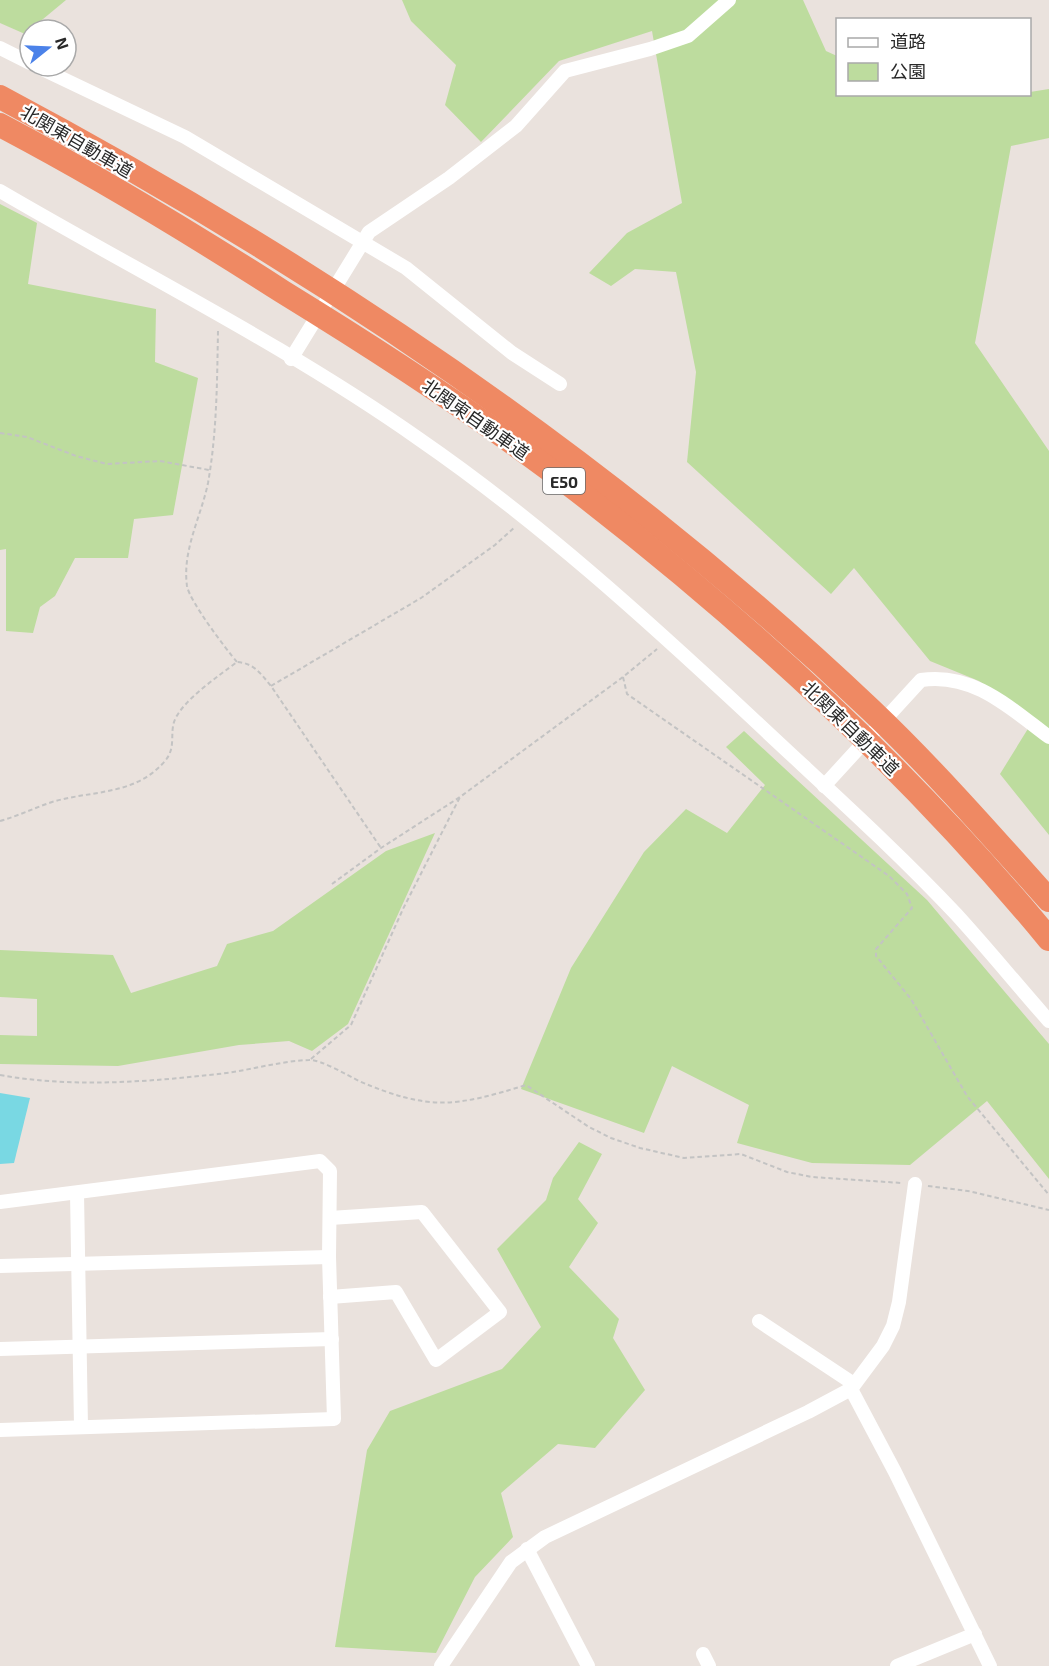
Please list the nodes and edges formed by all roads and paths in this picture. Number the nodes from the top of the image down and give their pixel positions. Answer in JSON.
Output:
{"nodes":[{"id":1,"x":729,"y":0,"type":"edge"},
{"id":2,"x":0,"y":48,"type":"edge"},
{"id":3,"x":18,"y":57,"type":"edge"},
{"id":4,"x":61,"y":78,"type":"edge"},
{"id":5,"x":0,"y":97,"type":"edge"},
{"id":6,"x":0,"y":125,"type":"edge"},
{"id":7,"x":0,"y":192,"type":"edge"},
{"id":8,"x":361,"y":247,"type":"junction"},
{"id":9,"x":219,"y":316,"type":"junction"},
{"id":10,"x":295,"y":353,"type":"junction"},
{"id":11,"x":560,"y":384,"type":"dead end"},
{"id":12,"x":0,"y":433,"type":"edge"},
{"id":13,"x":209,"y":470,"type":"junction"},
{"id":14,"x":522,"y":518,"type":"junction"},
{"id":15,"x":669,"y":641,"type":"junction"},
{"id":16,"x":237,"y":662,"type":"junction"},
{"id":17,"x":623,"y":677,"type":"junction"},
{"id":18,"x":271,"y":686,"type":"junction"},
{"id":19,"x":1049,"y":738,"type":"edge"},
{"id":20,"x":826,"y":783,"type":"junction"},
{"id":21,"x":460,"y":796,"type":"junction"},
{"id":22,"x":0,"y":821,"type":"edge"},
{"id":23,"x":381,"y":848,"type":"junction"},
{"id":24,"x":332,"y":884,"type":"dead end"},
{"id":25,"x":1049,"y":900,"type":"edge"},
{"id":26,"x":1049,"y":939,"type":"edge"},
{"id":27,"x":1049,"y":1022,"type":"edge"},
{"id":28,"x":311,"y":1059,"type":"junction"},
{"id":29,"x":0,"y":1075,"type":"edge"},
{"id":30,"x":915,"y":1184,"type":"junction"},
{"id":31,"x":77,"y":1193,"type":"junction"},
{"id":32,"x":1049,"y":1195,"type":"edge"},
{"id":33,"x":0,"y":1202,"type":"edge"},
{"id":34,"x":1049,"y":1210,"type":"edge"},
{"id":35,"x":330,"y":1218,"type":"junction"},
{"id":36,"x":329,"y":1257,"type":"junction"},
{"id":37,"x":77,"y":1264,"type":"junction"},
{"id":38,"x":0,"y":1266,"type":"edge"},
{"id":39,"x":330,"y":1297,"type":"junction"},
{"id":40,"x":759,"y":1321,"type":"dead end"},
{"id":41,"x":332,"y":1339,"type":"junction"},
{"id":42,"x":80,"y":1346,"type":"junction"},
{"id":43,"x":0,"y":1349,"type":"edge"},
{"id":44,"x":852,"y":1386,"type":"junction"},
{"id":45,"x":81,"y":1427,"type":"junction"},
{"id":46,"x":0,"y":1430,"type":"edge"},
{"id":47,"x":527,"y":1549,"type":"junction"},
{"id":48,"x":975,"y":1634,"type":"junction"},
{"id":49,"x":441,"y":1666,"type":"edge"},
{"id":50,"x":588,"y":1666,"type":"edge"},
{"id":51,"x":897,"y":1666,"type":"edge"},
{"id":52,"x":990,"y":1666,"type":"edge"}],
"edges":[{"from":1,"to":8,"type":"street"},
{"from":2,"to":3,"type":"street"},
{"from":4,"to":8,"type":"street"},
{"from":5,"to":25,"type":"highway","name":"北関東自動車道","number":"E50"},
{"from":6,"to":26,"type":"highway","name":"北関東自動車道","number":"E50"},
{"from":7,"to":9,"type":"street"},
{"from":8,"to":10,"type":"street"},
{"from":8,"to":11,"type":"street"},
{"from":9,"to":10,"type":"street"},
{"from":9,"to":13,"type":"path"},
{"from":10,"to":14,"type":"street"},
{"from":12,"to":13,"type":"path"},
{"from":13,"to":16,"type":"path"},
{"from":14,"to":15,"type":"street"},
{"from":14,"to":18,"type":"path"},
{"from":15,"to":17,"type":"path"},
{"from":15,"to":20,"type":"street"},
{"from":16,"to":18,"type":"path"},
{"from":16,"to":22,"type":"path"},
{"from":17,"to":21,"type":"path"},
{"from":17,"to":32,"type":"path"},
{"from":18,"to":23,"type":"path"},
{"from":19,"to":20,"type":"street"},
{"from":20,"to":27,"type":"street"},
{"from":21,"to":23,"type":"path"},
{"from":21,"to":28,"type":"path"},
{"from":23,"to":24,"type":"path"},
{"from":28,"to":29,"type":"path"},
{"from":28,"to":30,"type":"path"},
{"from":30,"to":34,"type":"path"},
{"from":30,"to":44,"type":"street"},
{"from":31,"to":33,"type":"street"},
{"from":31,"to":35,"type":"street"},
{"from":31,"to":37,"type":"street"},
{"from":35,"to":36,"type":"street"},
{"from":35,"to":39,"type":"street"},
{"from":36,"to":37,"type":"street"},
{"from":36,"to":39,"type":"street"},
{"from":37,"to":38,"type":"street"},
{"from":37,"to":42,"type":"street"},
{"from":39,"to":41,"type":"street"},
{"from":40,"to":44,"type":"street"},
{"from":41,"to":42,"type":"street"},
{"from":41,"to":45,"type":"street"},
{"from":42,"to":43,"type":"street"},
{"from":42,"to":45,"type":"street"},
{"from":44,"to":47,"type":"street"},
{"from":44,"to":48,"type":"street"},
{"from":45,"to":46,"type":"street"},
{"from":47,"to":49,"type":"street"},
{"from":47,"to":50,"type":"street"},
{"from":48,"to":51,"type":"street"},
{"from":48,"to":52,"type":"street"}]}
